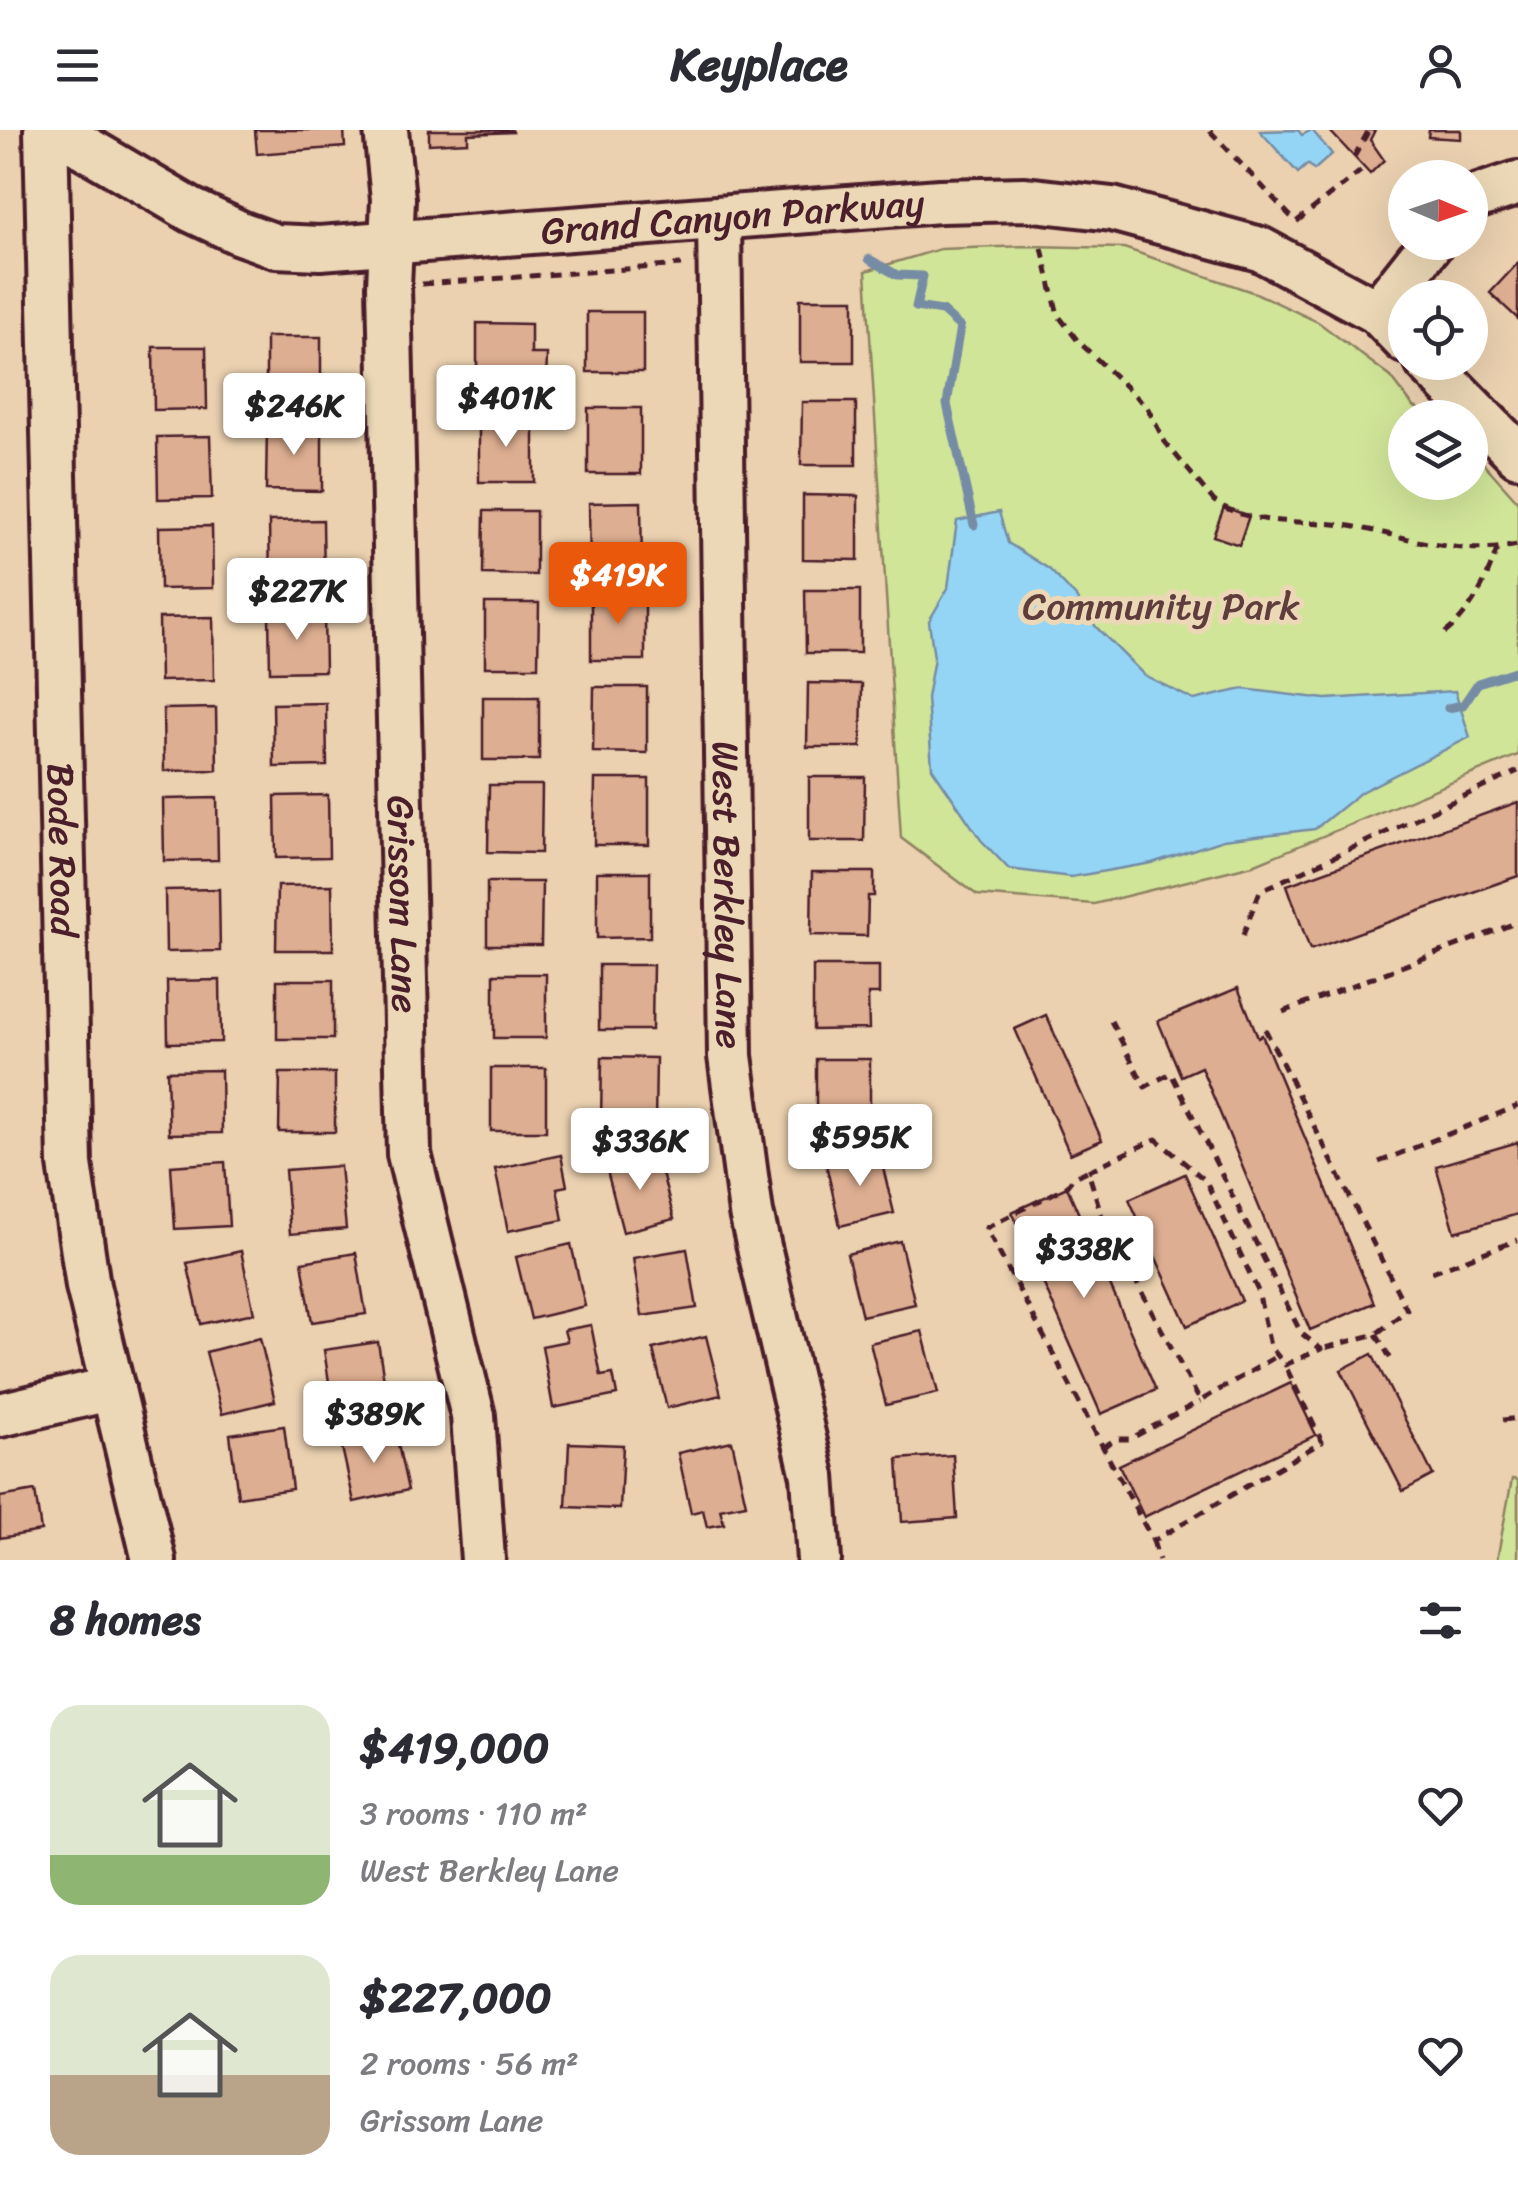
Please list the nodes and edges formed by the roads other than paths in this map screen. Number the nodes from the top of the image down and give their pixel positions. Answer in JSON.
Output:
{"nodes":[{"id":1,"x":46,"y":130,"type":"edge"},
{"id":2,"x":55,"y":130,"type":"edge"},
{"id":3,"x":386,"y":130,"type":"edge"},
{"id":4,"x":1518,"y":183,"type":"edge"},
{"id":5,"x":1488,"y":193,"type":"edge"},
{"id":6,"x":720,"y":220,"type":"junction"},
{"id":7,"x":390,"y":242,"type":"junction"},
{"id":8,"x":1388,"y":324,"type":"edge"},
{"id":9,"x":1444,"y":380,"type":"edge"},
{"id":10,"x":1518,"y":455,"type":"edge"},
{"id":11,"x":113,"y":1388,"type":"junction"},
{"id":12,"x":0,"y":1415,"type":"edge"},
{"id":13,"x":154,"y":1560,"type":"edge"},
{"id":14,"x":483,"y":1560,"type":"edge"},
{"id":15,"x":819,"y":1560,"type":"edge"}],
"edges":[{"from":1,"to":11,"type":"street","name":"Bode Road"},
{"from":2,"to":7,"type":"street","name":"Grand Canyon Parkway"},
{"from":3,"to":7,"type":"street","name":"Grissom Lane"},
{"from":4,"to":5,"type":"street"},
{"from":6,"to":7,"type":"street","name":"Grand Canyon Parkway"},
{"from":6,"to":8,"type":"street","name":"Grand Canyon Parkway"},
{"from":6,"to":15,"type":"street","name":"West Berkley Lane"},
{"from":7,"to":14,"type":"street","name":"Grissom Lane"},
{"from":9,"to":10,"type":"street"},
{"from":11,"to":12,"type":"street"},
{"from":11,"to":13,"type":"street","name":"Bode Road"}]}
